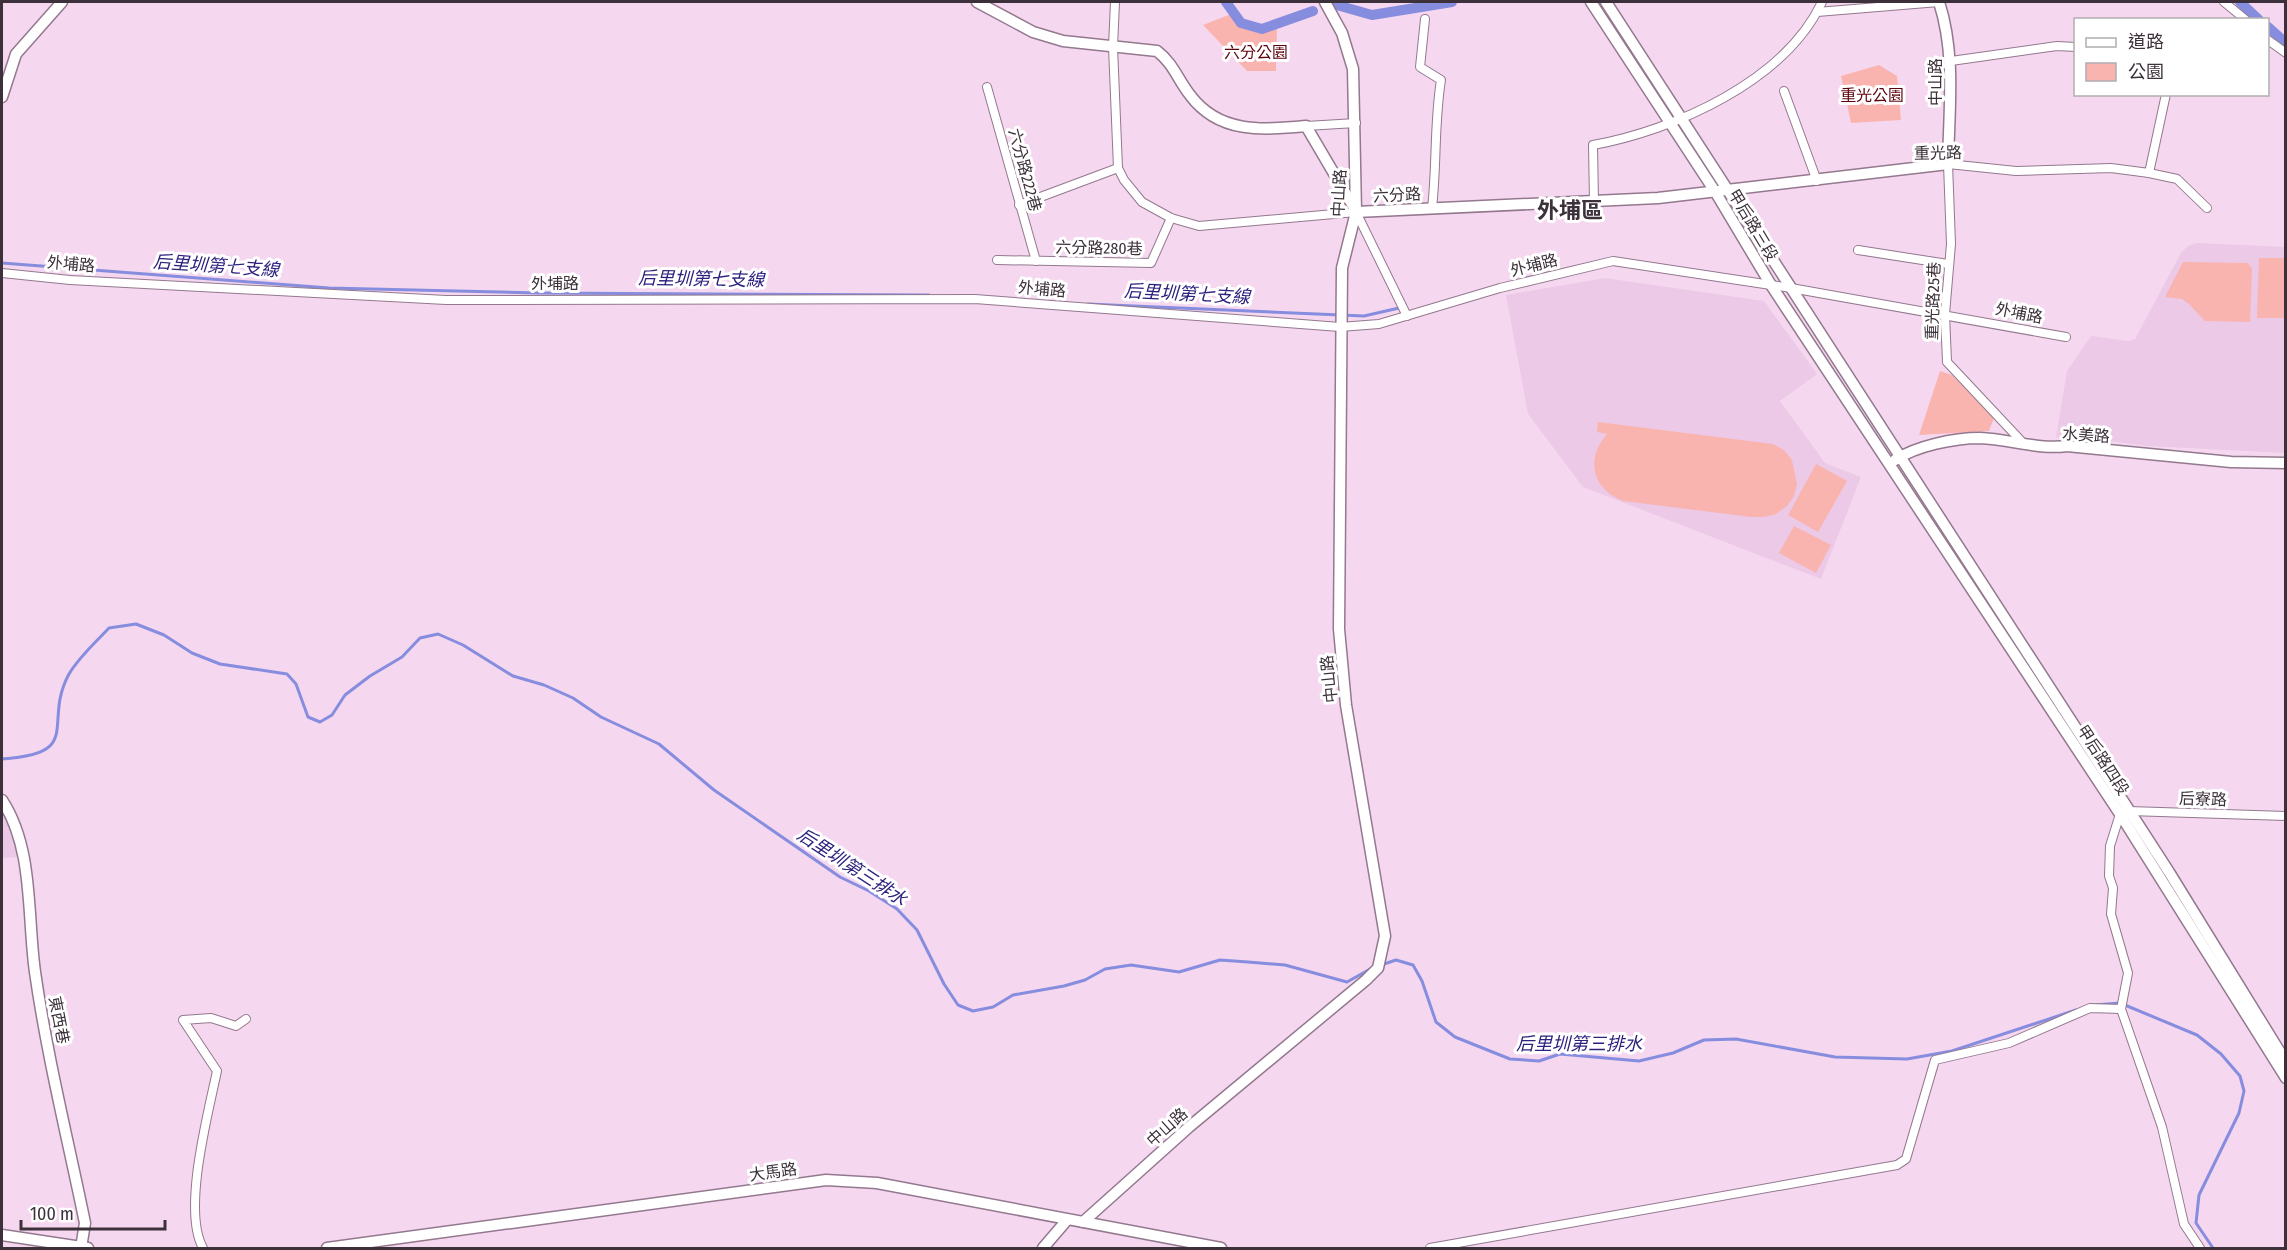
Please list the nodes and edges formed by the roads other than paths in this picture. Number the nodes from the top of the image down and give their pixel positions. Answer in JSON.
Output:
{"nodes":[{"id":1,"x":62,"y":2,"type":"edge"},
{"id":2,"x":977,"y":2,"type":"edge"},
{"id":3,"x":1116,"y":2,"type":"edge"},
{"id":4,"x":1325,"y":2,"type":"edge"},
{"id":5,"x":1591,"y":2,"type":"edge"},
{"id":6,"x":1606,"y":2,"type":"edge"},
{"id":7,"x":1822,"y":2,"type":"edge"},
{"id":8,"x":1939,"y":2,"type":"edge"},
{"id":9,"x":2224,"y":2,"type":"edge"},
{"id":10,"x":1817,"y":12,"type":"junction"},
{"id":11,"x":2244,"y":18,"type":"edge"},
{"id":12,"x":1425,"y":19,"type":"dead end"},
{"id":13,"x":2269,"y":41,"type":"edge"},
{"id":14,"x":1113,"y":47,"type":"junction"},
{"id":15,"x":2074,"y":47,"type":"edge"},
{"id":16,"x":2286,"y":53,"type":"edge"},
{"id":17,"x":1951,"y":61,"type":"junction"},
{"id":18,"x":987,"y":87,"type":"dead end"},
{"id":19,"x":1784,"y":91,"type":"dead end"},
{"id":20,"x":2166,"y":96,"type":"edge"},
{"id":21,"x":2,"y":97,"type":"edge"},
{"id":22,"x":1681,"y":117,"type":"junction"},
{"id":23,"x":1356,"y":123,"type":"junction"},
{"id":24,"x":1668,"y":123,"type":"junction"},
{"id":25,"x":1306,"y":126,"type":"junction"},
{"id":26,"x":1948,"y":164,"type":"junction"},
{"id":27,"x":1118,"y":168,"type":"junction"},
{"id":28,"x":2150,"y":173,"type":"junction"},
{"id":29,"x":1817,"y":181,"type":"junction"},
{"id":30,"x":1728,"y":189,"type":"junction"},
{"id":31,"x":1716,"y":193,"type":"junction"},
{"id":32,"x":1594,"y":202,"type":"junction"},
{"id":33,"x":1019,"y":205,"type":"junction"},
{"id":34,"x":1432,"y":208,"type":"junction"},
{"id":35,"x":2207,"y":208,"type":"dead end"},
{"id":36,"x":1356,"y":212,"type":"junction"},
{"id":37,"x":1171,"y":218,"type":"junction"},
{"id":38,"x":1858,"y":249,"type":"dead end"},
{"id":39,"x":997,"y":260,"type":"dead end"},
{"id":40,"x":1036,"y":261,"type":"junction"},
{"id":41,"x":1948,"y":264,"type":"junction"},
{"id":42,"x":2,"y":273,"type":"edge"},
{"id":43,"x":1771,"y":285,"type":"junction"},
{"id":44,"x":1791,"y":288,"type":"junction"},
{"id":45,"x":1945,"y":314,"type":"junction"},
{"id":46,"x":1407,"y":316,"type":"junction"},
{"id":47,"x":1340,"y":327,"type":"junction"},
{"id":48,"x":2066,"y":337,"type":"dead end"},
{"id":49,"x":2024,"y":444,"type":"junction"},
{"id":50,"x":1900,"y":457,"type":"junction"},
{"id":51,"x":1890,"y":463,"type":"junction"},
{"id":52,"x":2286,"y":463,"type":"edge"},
{"id":53,"x":2,"y":800,"type":"edge"},
{"id":54,"x":2124,"y":812,"type":"junction"},
{"id":55,"x":2286,"y":816,"type":"edge"},
{"id":56,"x":2121,"y":1009,"type":"junction"},
{"id":57,"x":246,"y":1019,"type":"dead end"},
{"id":58,"x":2286,"y":1062,"type":"edge"},
{"id":59,"x":2286,"y":1078,"type":"edge"},
{"id":60,"x":1067,"y":1220,"type":"junction"},
{"id":61,"x":1083,"y":1222,"type":"junction"},
{"id":62,"x":2,"y":1235,"type":"edge"},
{"id":63,"x":84,"y":1248,"type":"edge"},
{"id":64,"x":204,"y":1248,"type":"edge"},
{"id":65,"x":327,"y":1248,"type":"edge"},
{"id":66,"x":1043,"y":1248,"type":"edge"},
{"id":67,"x":1221,"y":1248,"type":"edge"},
{"id":68,"x":1430,"y":1248,"type":"edge"},
{"id":69,"x":2200,"y":1248,"type":"edge"}],
"edges":[{"from":1,"to":21,"type":"street"},
{"from":2,"to":14,"type":"street"},
{"from":3,"to":14,"type":"street"},
{"from":4,"to":23,"type":"street","name":"中山路"},
{"from":5,"to":24,"type":"street","name":"甲后路三段"},
{"from":6,"to":22,"type":"street","name":"甲后路三段"},
{"from":7,"to":10,"type":"street"},
{"from":8,"to":10,"type":"street"},
{"from":8,"to":17,"type":"street","name":"中山路"},
{"from":9,"to":11,"type":"street"},
{"from":10,"to":22,"type":"street"},
{"from":12,"to":34,"type":"street"},
{"from":13,"to":16,"type":"street"},
{"from":14,"to":25,"type":"street"},
{"from":14,"to":27,"type":"street"},
{"from":15,"to":17,"type":"street"},
{"from":17,"to":26,"type":"street","name":"中山路"},
{"from":18,"to":33,"type":"street","name":"六分路222巷"},
{"from":19,"to":29,"type":"street"},
{"from":20,"to":28,"type":"street"},
{"from":22,"to":24,"type":"street"},
{"from":22,"to":30,"type":"street","name":"甲后路三段"},
{"from":23,"to":25,"type":"street"},
{"from":23,"to":36,"type":"street","name":"中山路"},
{"from":24,"to":31,"type":"street","name":"甲后路三段"},
{"from":24,"to":32,"type":"street"},
{"from":25,"to":36,"type":"street","name":"六分路"},
{"from":26,"to":28,"type":"street","name":"重光路"},
{"from":26,"to":29,"type":"street","name":"重光路"},
{"from":26,"to":41,"type":"street","name":"重光路25巷"},
{"from":27,"to":33,"type":"street"},
{"from":27,"to":37,"type":"street"},
{"from":28,"to":35,"type":"street","name":"重光路"},
{"from":29,"to":30,"type":"street","name":"重光路"},
{"from":30,"to":31,"type":"street","name":"六分路"},
{"from":30,"to":44,"type":"street","name":"甲后路三段"},
{"from":31,"to":32,"type":"street","name":"六分路"},
{"from":31,"to":43,"type":"street","name":"甲后路三段"},
{"from":32,"to":34,"type":"street","name":"六分路"},
{"from":33,"to":40,"type":"street","name":"六分路222巷"},
{"from":34,"to":36,"type":"street","name":"六分路"},
{"from":36,"to":37,"type":"street"},
{"from":36,"to":46,"type":"street"},
{"from":36,"to":47,"type":"street","name":"中山路"},
{"from":37,"to":40,"type":"street","name":"六分路280巷"},
{"from":38,"to":41,"type":"street"},
{"from":39,"to":40,"type":"street","name":"六分路280巷"},
{"from":41,"to":45,"type":"street","name":"重光路25巷"},
{"from":42,"to":47,"type":"street","name":"外埔路"},
{"from":43,"to":44,"type":"street","name":"外埔路"},
{"from":43,"to":46,"type":"street","name":"外埔路"},
{"from":43,"to":51,"type":"street","name":"甲后路三段"},
{"from":44,"to":45,"type":"street","name":"外埔路"},
{"from":44,"to":50,"type":"street","name":"甲后路三段"},
{"from":45,"to":48,"type":"street","name":"外埔路"},
{"from":45,"to":49,"type":"street","name":"重光路25巷"},
{"from":46,"to":47,"type":"street","name":"外埔路"},
{"from":47,"to":61,"type":"street","name":"中山路"},
{"from":49,"to":50,"type":"street","name":"水美路"},
{"from":49,"to":52,"type":"street","name":"水美路"},
{"from":50,"to":51,"type":"street","name":"水美路"},
{"from":50,"to":54,"type":"street","name":"甲后路四段"},
{"from":51,"to":54,"type":"street","name":"甲后路四段"},
{"from":53,"to":63,"type":"street","name":"東西巷"},
{"from":54,"to":55,"type":"street","name":"后寮路"},
{"from":54,"to":56,"type":"street"},
{"from":54,"to":58,"type":"street","name":"甲后路四段"},
{"from":54,"to":59,"type":"street","name":"甲后路四段"},
{"from":56,"to":68,"type":"street"},
{"from":56,"to":69,"type":"street"},
{"from":57,"to":64,"type":"street"},
{"from":60,"to":61,"type":"street","name":"大馬路"},
{"from":60,"to":65,"type":"street","name":"大馬路"},
{"from":60,"to":66,"type":"street"},
{"from":61,"to":67,"type":"street","name":"大馬路"},
{"from":62,"to":63,"type":"street"}]}
